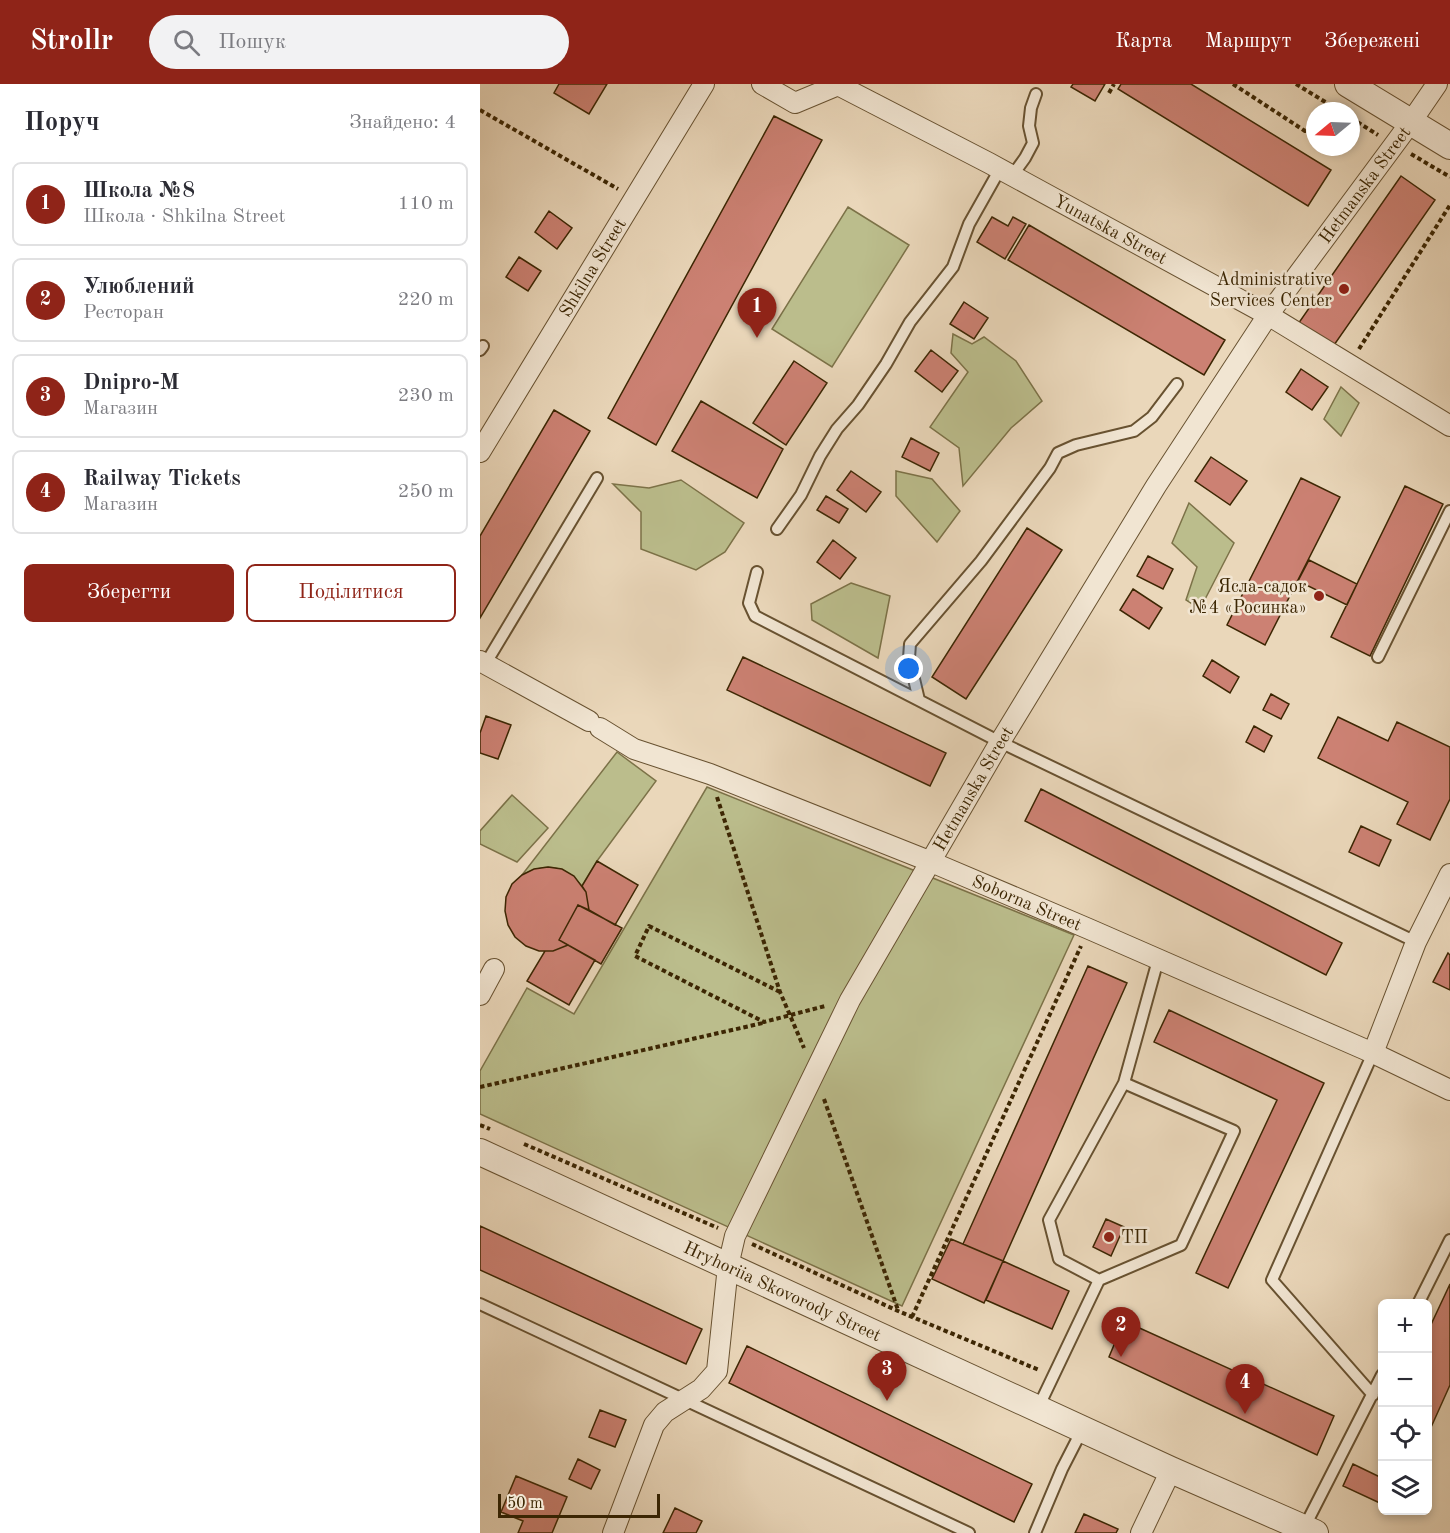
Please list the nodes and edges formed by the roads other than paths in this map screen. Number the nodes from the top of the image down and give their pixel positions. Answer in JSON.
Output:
{"nodes":[{"id":1,"x":704,"y":84,"type":"edge"},
{"id":2,"x":762,"y":84,"type":"edge"},
{"id":3,"x":1348,"y":84,"type":"edge"},
{"id":4,"x":1437,"y":84,"type":"edge"},
{"id":5,"x":838,"y":85,"type":"edge"},
{"id":6,"x":1036,"y":94,"type":"dead end"},
{"id":7,"x":1411,"y":122,"type":"junction"},
{"id":8,"x":1450,"y":146,"type":"edge"},
{"id":9,"x":1006,"y":173,"type":"junction"},
{"id":10,"x":1268,"y":315,"type":"junction"},
{"id":11,"x":1177,"y":384,"type":"dead end"},
{"id":12,"x":1450,"y":426,"type":"edge"},
{"id":13,"x":480,"y":452,"type":"edge"},
{"id":14,"x":597,"y":478,"type":"dead end"},
{"id":15,"x":1450,"y":511,"type":"edge"},
{"id":16,"x":777,"y":529,"type":"dead end"},
{"id":17,"x":758,"y":572,"type":"dead end"},
{"id":18,"x":1378,"y":657,"type":"dead end"},
{"id":19,"x":483,"y":662,"type":"edge"},
{"id":20,"x":919,"y":700,"type":"junction"},
{"id":21,"x":1000,"y":742,"type":"junction"},
{"id":22,"x":929,"y":861,"type":"junction"},
{"id":23,"x":1450,"y":874,"type":"edge"},
{"id":24,"x":1416,"y":942,"type":"junction"},
{"id":25,"x":1158,"y":960,"type":"junction"},
{"id":26,"x":494,"y":969,"type":"dead end"},
{"id":27,"x":480,"y":995,"type":"edge"},
{"id":28,"x":1373,"y":1053,"type":"junction"},
{"id":29,"x":1124,"y":1083,"type":"junction"},
{"id":30,"x":1450,"y":1090,"type":"edge"},
{"id":31,"x":485,"y":1141,"type":"edge"},
{"id":32,"x":1450,"y":1240,"type":"edge"},
{"id":33,"x":728,"y":1266,"type":"junction"},
{"id":34,"x":1099,"y":1280,"type":"junction"},
{"id":35,"x":1420,"y":1299,"type":"edge"},
{"id":36,"x":480,"y":1304,"type":"edge"},
{"id":37,"x":1378,"y":1385,"type":"edge"},
{"id":38,"x":1373,"y":1395,"type":"junction"},
{"id":39,"x":684,"y":1400,"type":"junction"},
{"id":40,"x":1038,"y":1408,"type":"junction"},
{"id":41,"x":1083,"y":1429,"type":"junction"},
{"id":42,"x":1171,"y":1470,"type":"junction"},
{"id":43,"x":1310,"y":1530,"type":"edge"},
{"id":44,"x":613,"y":1533,"type":"edge"},
{"id":45,"x":969,"y":1533,"type":"edge"},
{"id":46,"x":1035,"y":1533,"type":"edge"},
{"id":47,"x":1141,"y":1533,"type":"edge"}],
"edges":[{"from":1,"to":13,"type":"street","name":"Shkilna Street"},
{"from":2,"to":5,"type":"street","name":"Yunatska Street"},
{"from":3,"to":7,"type":"street"},
{"from":4,"to":7,"type":"street","name":"Hetmanska Street"},
{"from":5,"to":9,"type":"street","name":"Yunatska Street"},
{"from":6,"to":9,"type":"lane"},
{"from":7,"to":8,"type":"street"},
{"from":7,"to":10,"type":"street","name":"Hetmanska Street"},
{"from":9,"to":10,"type":"street","name":"Yunatska Street"},
{"from":9,"to":16,"type":"lane"},
{"from":10,"to":12,"type":"street","name":"Yunatska Street"},
{"from":10,"to":21,"type":"street","name":"Hetmanska Street"},
{"from":11,"to":20,"type":"lane"},
{"from":14,"to":19,"type":"lane"},
{"from":15,"to":18,"type":"lane"},
{"from":17,"to":20,"type":"lane"},
{"from":19,"to":22,"type":"street","name":"Soborna Street"},
{"from":20,"to":21,"type":"lane"},
{"from":21,"to":22,"type":"street","name":"Hetmanska Street"},
{"from":21,"to":24,"type":"lane"},
{"from":22,"to":25,"type":"street","name":"Soborna Street"},
{"from":22,"to":33,"type":"street","name":"Hetmanska Street"},
{"from":23,"to":24,"type":"street"},
{"from":24,"to":28,"type":"street"},
{"from":25,"to":28,"type":"street","name":"Soborna Street"},
{"from":25,"to":29,"type":"lane"},
{"from":26,"to":27,"type":"street"},
{"from":28,"to":30,"type":"street","name":"Soborna Street"},
{"from":28,"to":38,"type":"lane"},
{"from":29,"to":34,"type":"lane"},
{"from":29,"to":34,"type":"lane"},
{"from":31,"to":33,"type":"street","name":"Hryhoriia Skovorody Street"},
{"from":32,"to":35,"type":"lane"},
{"from":33,"to":39,"type":"street","name":"Hetmanska Street"},
{"from":33,"to":40,"type":"street","name":"Hryhoriia Skovorody Street"},
{"from":34,"to":40,"type":"lane"},
{"from":36,"to":39,"type":"lane"},
{"from":37,"to":38,"type":"lane"},
{"from":38,"to":43,"type":"lane"},
{"from":39,"to":44,"type":"street","name":"Hetmanska Street"},
{"from":39,"to":45,"type":"lane"},
{"from":40,"to":41,"type":"street","name":"Hryhoriia Skovorody Street"},
{"from":41,"to":42,"type":"street","name":"Hryhoriia Skovorody Street"},
{"from":41,"to":46,"type":"lane"},
{"from":42,"to":43,"type":"street","name":"Hryhoriia Skovorody Street"},
{"from":42,"to":47,"type":"street"}]}
